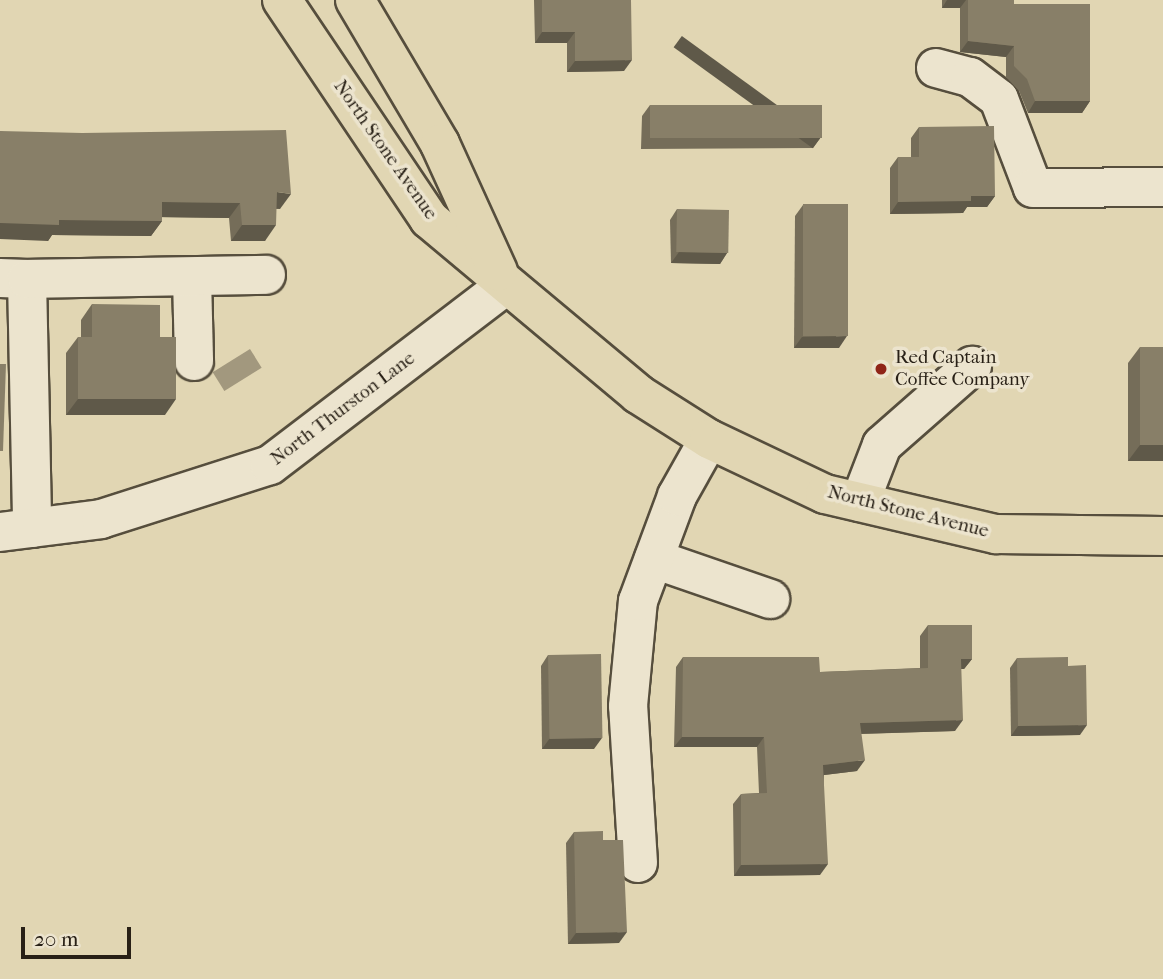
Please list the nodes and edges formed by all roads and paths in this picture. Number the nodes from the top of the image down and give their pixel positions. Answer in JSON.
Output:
{"nodes":[{"id":1,"x":282,"y":0,"type":"edge"},
{"id":2,"x":355,"y":0,"type":"edge"},
{"id":3,"x":936,"y":68,"type":"dead end"},
{"id":4,"x":1163,"y":187,"type":"edge"},
{"id":5,"x":266,"y":275,"type":"dead end"},
{"id":6,"x":192,"y":276,"type":"junction"},
{"id":7,"x":13,"y":279,"type":"edge"},
{"id":8,"x":505,"y":286,"type":"junction"},
{"id":9,"x":194,"y":361,"type":"dead end"},
{"id":10,"x":972,"y":366,"type":"dead end"},
{"id":11,"x":709,"y":439,"type":"junction"},
{"id":12,"x":860,"y":502,"type":"junction"},
{"id":13,"x":16,"y":530,"type":"edge"},
{"id":14,"x":1163,"y":537,"type":"edge"},
{"id":15,"x":654,"y":559,"type":"junction"},
{"id":16,"x":770,"y":599,"type":"dead end"},
{"id":17,"x":638,"y":863,"type":"dead end"}],
"edges":[{"from":1,"to":8,"type":"main road","name":"North Stone Avenue"},
{"from":2,"to":8,"type":"main road","name":"North Stone Avenue"},
{"from":3,"to":4,"type":"street"},
{"from":5,"to":6,"type":"street"},
{"from":6,"to":7,"type":"street"},
{"from":6,"to":9,"type":"street"},
{"from":7,"to":13,"type":"street"},
{"from":8,"to":11,"type":"main road","name":"North Stone Avenue"},
{"from":8,"to":13,"type":"street","name":"North Thurston Lane"},
{"from":10,"to":12,"type":"street"},
{"from":11,"to":12,"type":"main road","name":"North Stone Avenue"},
{"from":11,"to":15,"type":"street"},
{"from":12,"to":14,"type":"main road","name":"North Stone Avenue"},
{"from":15,"to":16,"type":"street"},
{"from":15,"to":17,"type":"street"}]}
